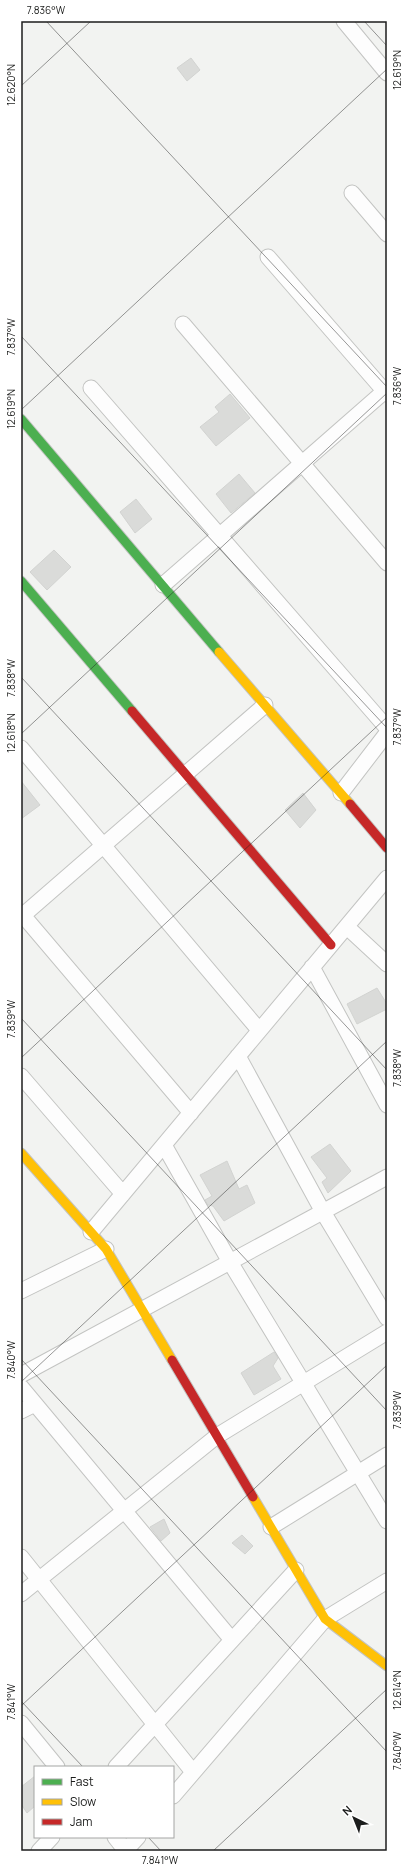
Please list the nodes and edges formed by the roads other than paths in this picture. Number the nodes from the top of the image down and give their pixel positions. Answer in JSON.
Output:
{"nodes":[{"id":1,"x":344,"y":21,"type":"edge"},
{"id":2,"x":387,"y":73,"type":"edge"},
{"id":3,"x":352,"y":193,"type":"dead end"},
{"id":4,"x":387,"y":234,"type":"edge"},
{"id":5,"x":268,"y":257,"type":"dead end"},
{"id":6,"x":183,"y":324,"type":"dead end"},
{"id":7,"x":91,"y":388,"type":"dead end"},
{"id":8,"x":386,"y":391,"type":"edge"},
{"id":9,"x":21,"y":419,"type":"edge"},
{"id":10,"x":302,"y":463,"type":"junction"},
{"id":11,"x":220,"y":535,"type":"junction"},
{"id":12,"x":387,"y":563,"type":"edge"},
{"id":13,"x":21,"y":581,"type":"edge"},
{"id":14,"x":163,"y":585,"type":"junction"},
{"id":15,"x":265,"y":705,"type":"junction"},
{"id":16,"x":387,"y":728,"type":"edge"},
{"id":17,"x":387,"y":733,"type":"edge"},
{"id":18,"x":21,"y":748,"type":"edge"},
{"id":19,"x":186,"y":774,"type":"junction"},
{"id":20,"x":340,"y":793,"type":"junction"},
{"id":21,"x":104,"y":846,"type":"junction"},
{"id":22,"x":387,"y":848,"type":"edge"},
{"id":23,"x":387,"y":878,"type":"edge"},
{"id":24,"x":22,"y":915,"type":"edge"},
{"id":25,"x":346,"y":926,"type":"junction"},
{"id":26,"x":331,"y":945,"type":"junction"},
{"id":27,"x":387,"y":964,"type":"edge"},
{"id":28,"x":312,"y":967,"type":"junction"},
{"id":29,"x":260,"y":1030,"type":"junction"},
{"id":30,"x":238,"y":1056,"type":"junction"},
{"id":31,"x":21,"y":1076,"type":"edge"},
{"id":32,"x":387,"y":1105,"type":"edge"},
{"id":33,"x":191,"y":1113,"type":"junction"},
{"id":34,"x":164,"y":1145,"type":"junction"},
{"id":35,"x":21,"y":1153,"type":"edge"},
{"id":36,"x":387,"y":1177,"type":"edge"},
{"id":37,"x":123,"y":1194,"type":"junction"},
{"id":38,"x":322,"y":1212,"type":"junction"},
{"id":39,"x":91,"y":1232,"type":"junction"},
{"id":40,"x":106,"y":1249,"type":"junction"},
{"id":41,"x":230,"y":1262,"type":"junction"},
{"id":42,"x":21,"y":1291,"type":"edge"},
{"id":43,"x":142,"y":1310,"type":"junction"},
{"id":44,"x":387,"y":1318,"type":"edge"},
{"id":45,"x":387,"y":1332,"type":"edge"},
{"id":46,"x":21,"y":1375,"type":"edge"},
{"id":47,"x":304,"y":1383,"type":"junction"},
{"id":48,"x":21,"y":1387,"type":"edge"},
{"id":49,"x":35,"y":1404,"type":"junction"},
{"id":50,"x":21,"y":1411,"type":"edge"},
{"id":51,"x":217,"y":1436,"type":"junction"},
{"id":52,"x":387,"y":1455,"type":"edge"},
{"id":53,"x":358,"y":1473,"type":"junction"},
{"id":54,"x":124,"y":1511,"type":"junction"},
{"id":55,"x":387,"y":1521,"type":"edge"},
{"id":56,"x":271,"y":1527,"type":"junction"},
{"id":57,"x":21,"y":1557,"type":"edge"},
{"id":58,"x":296,"y":1570,"type":"junction"},
{"id":59,"x":39,"y":1580,"type":"junction"},
{"id":60,"x":387,"y":1581,"type":"edge"},
{"id":61,"x":21,"y":1594,"type":"edge"},
{"id":62,"x":325,"y":1619,"type":"junction"},
{"id":63,"x":232,"y":1640,"type":"junction"},
{"id":64,"x":387,"y":1666,"type":"edge"},
{"id":65,"x":21,"y":1723,"type":"edge"},
{"id":66,"x":155,"y":1724,"type":"junction"},
{"id":67,"x":57,"y":1766,"type":"edge"},
{"id":68,"x":117,"y":1766,"type":"edge"},
{"id":69,"x":193,"y":1772,"type":"junction"},
{"id":70,"x":174,"y":1795,"type":"edge"},
{"id":71,"x":51,"y":1838,"type":"edge"},
{"id":72,"x":116,"y":1838,"type":"edge"},
{"id":73,"x":137,"y":1838,"type":"edge"},
{"id":74,"x":39,"y":1851,"type":"edge"},
{"id":75,"x":126,"y":1851,"type":"edge"}],
"edges":[{"from":1,"to":2,"type":"street"},
{"from":3,"to":4,"type":"street"},
{"from":5,"to":8,"type":"street"},
{"from":6,"to":10,"type":"street"},
{"from":7,"to":11,"type":"street"},
{"from":8,"to":10,"type":"street"},
{"from":9,"to":14,"type":"street"},
{"from":10,"to":11,"type":"street"},
{"from":10,"to":12,"type":"street"},
{"from":11,"to":14,"type":"street"},
{"from":11,"to":16,"type":"street"},
{"from":13,"to":19,"type":"street"},
{"from":14,"to":15,"type":"street"},
{"from":15,"to":19,"type":"street"},
{"from":15,"to":20,"type":"street"},
{"from":17,"to":20,"type":"street"},
{"from":18,"to":21,"type":"street"},
{"from":19,"to":21,"type":"street"},
{"from":19,"to":26,"type":"street"},
{"from":20,"to":22,"type":"street"},
{"from":21,"to":24,"type":"street"},
{"from":21,"to":29,"type":"street"},
{"from":23,"to":25,"type":"street"},
{"from":24,"to":33,"type":"street"},
{"from":25,"to":26,"type":"street"},
{"from":25,"to":27,"type":"street"},
{"from":26,"to":28,"type":"street"},
{"from":28,"to":29,"type":"street"},
{"from":28,"to":32,"type":"street"},
{"from":29,"to":30,"type":"street"},
{"from":30,"to":33,"type":"street"},
{"from":30,"to":38,"type":"street"},
{"from":31,"to":37,"type":"street"},
{"from":33,"to":34,"type":"street"},
{"from":34,"to":37,"type":"street"},
{"from":34,"to":41,"type":"street"},
{"from":35,"to":39,"type":"street"},
{"from":36,"to":38,"type":"street"},
{"from":37,"to":39,"type":"street"},
{"from":38,"to":41,"type":"street"},
{"from":38,"to":44,"type":"street"},
{"from":39,"to":40,"type":"street"},
{"from":40,"to":42,"type":"street"},
{"from":40,"to":43,"type":"street"},
{"from":41,"to":43,"type":"street"},
{"from":41,"to":47,"type":"street"},
{"from":43,"to":46,"type":"street"},
{"from":43,"to":51,"type":"street"},
{"from":45,"to":47,"type":"street"},
{"from":47,"to":51,"type":"street"},
{"from":47,"to":53,"type":"street"},
{"from":48,"to":49,"type":"street"},
{"from":49,"to":50,"type":"street"},
{"from":49,"to":54,"type":"street"},
{"from":51,"to":54,"type":"street"},
{"from":51,"to":56,"type":"street"},
{"from":52,"to":53,"type":"street"},
{"from":53,"to":55,"type":"street"},
{"from":53,"to":56,"type":"street"},
{"from":54,"to":59,"type":"street"},
{"from":54,"to":63,"type":"street"},
{"from":56,"to":58,"type":"street"},
{"from":57,"to":59,"type":"street"},
{"from":58,"to":62,"type":"street"},
{"from":58,"to":63,"type":"street"},
{"from":59,"to":61,"type":"street"},
{"from":59,"to":66,"type":"street"},
{"from":60,"to":62,"type":"street"},
{"from":62,"to":64,"type":"street"},
{"from":62,"to":69,"type":"street"},
{"from":63,"to":66,"type":"street"},
{"from":65,"to":67,"type":"street"},
{"from":66,"to":68,"type":"street"},
{"from":66,"to":69,"type":"street"},
{"from":69,"to":70,"type":"street"},
{"from":71,"to":74,"type":"street"},
{"from":72,"to":75,"type":"street"},
{"from":73,"to":75,"type":"street"}]}
